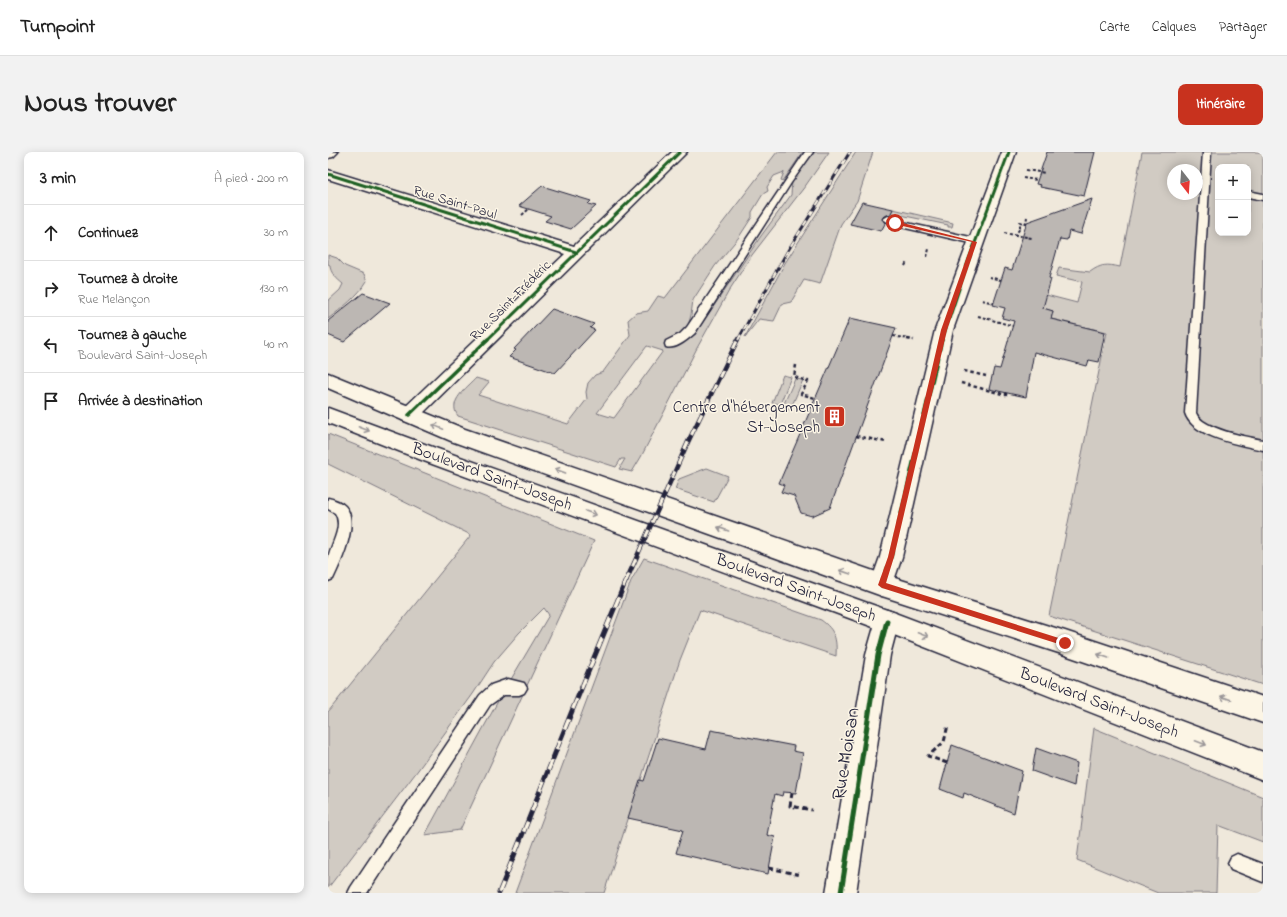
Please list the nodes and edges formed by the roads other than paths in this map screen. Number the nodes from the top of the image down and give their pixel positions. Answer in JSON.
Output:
{"nodes":[{"id":1,"x":331,"y":152,"type":"edge"},
{"id":2,"x":680,"y":152,"type":"edge"},
{"id":3,"x":809,"y":152,"type":"edge"},
{"id":4,"x":1009,"y":152,"type":"edge"},
{"id":5,"x":1207,"y":152,"type":"edge"},
{"id":6,"x":328,"y":154,"type":"edge"},
{"id":7,"x":328,"y":174,"type":"edge"},
{"id":8,"x":1251,"y":195,"type":"edge"},
{"id":9,"x":1263,"y":197,"type":"edge"},
{"id":10,"x":888,"y":219,"type":"dead end"},
{"id":11,"x":975,"y":242,"type":"junction"},
{"id":12,"x":576,"y":252,"type":"junction"},
{"id":13,"x":670,"y":344,"type":"dead end"},
{"id":14,"x":328,"y":380,"type":"edge"},
{"id":15,"x":328,"y":415,"type":"edge"},
{"id":16,"x":409,"y":415,"type":"junction"},
{"id":17,"x":1263,"y":445,"type":"edge"},
{"id":18,"x":328,"y":503,"type":"edge"},
{"id":19,"x":328,"y":575,"type":"edge"},
{"id":20,"x":882,"y":585,"type":"junction"},
{"id":21,"x":887,"y":621,"type":"junction"},
{"id":22,"x":519,"y":688,"type":"dead end"},
{"id":23,"x":1263,"y":710,"type":"edge"},
{"id":24,"x":1263,"y":766,"type":"edge"},
{"id":25,"x":1237,"y":863,"type":"dead end"},
{"id":26,"x":1263,"y":874,"type":"edge"},
{"id":27,"x":357,"y":893,"type":"edge"},
{"id":28,"x":841,"y":893,"type":"edge"}],
"edges":[{"from":1,"to":6,"type":"street"},
{"from":2,"to":12,"type":"street","name":"Rue Saint-Frédéric"},
{"from":3,"to":13,"type":"lane"},
{"from":4,"to":11,"type":"street"},
{"from":5,"to":17,"type":"lane"},
{"from":7,"to":12,"type":"street","name":"Rue Saint-Paul"},
{"from":8,"to":9,"type":"lane"},
{"from":10,"to":11,"type":"lane"},
{"from":11,"to":20,"type":"street"},
{"from":12,"to":16,"type":"street","name":"Rue Saint-Frédéric"},
{"from":14,"to":16,"type":"street","name":"Boulevard Saint-Joseph"},
{"from":15,"to":21,"type":"street","name":"Boulevard Saint-Joseph","one_way":true},
{"from":20,"to":16,"type":"street","name":"Boulevard Saint-Joseph","one_way":true},
{"from":18,"to":19,"type":"lane"},
{"from":23,"to":20,"type":"street","name":"Boulevard Saint-Joseph","one_way":true},
{"from":21,"to":24,"type":"street","name":"Boulevard Saint-Joseph","one_way":true},
{"from":21,"to":28,"type":"street","name":"Rue Moisan"},
{"from":22,"to":27,"type":"lane"},
{"from":25,"to":26,"type":"lane"}]}
